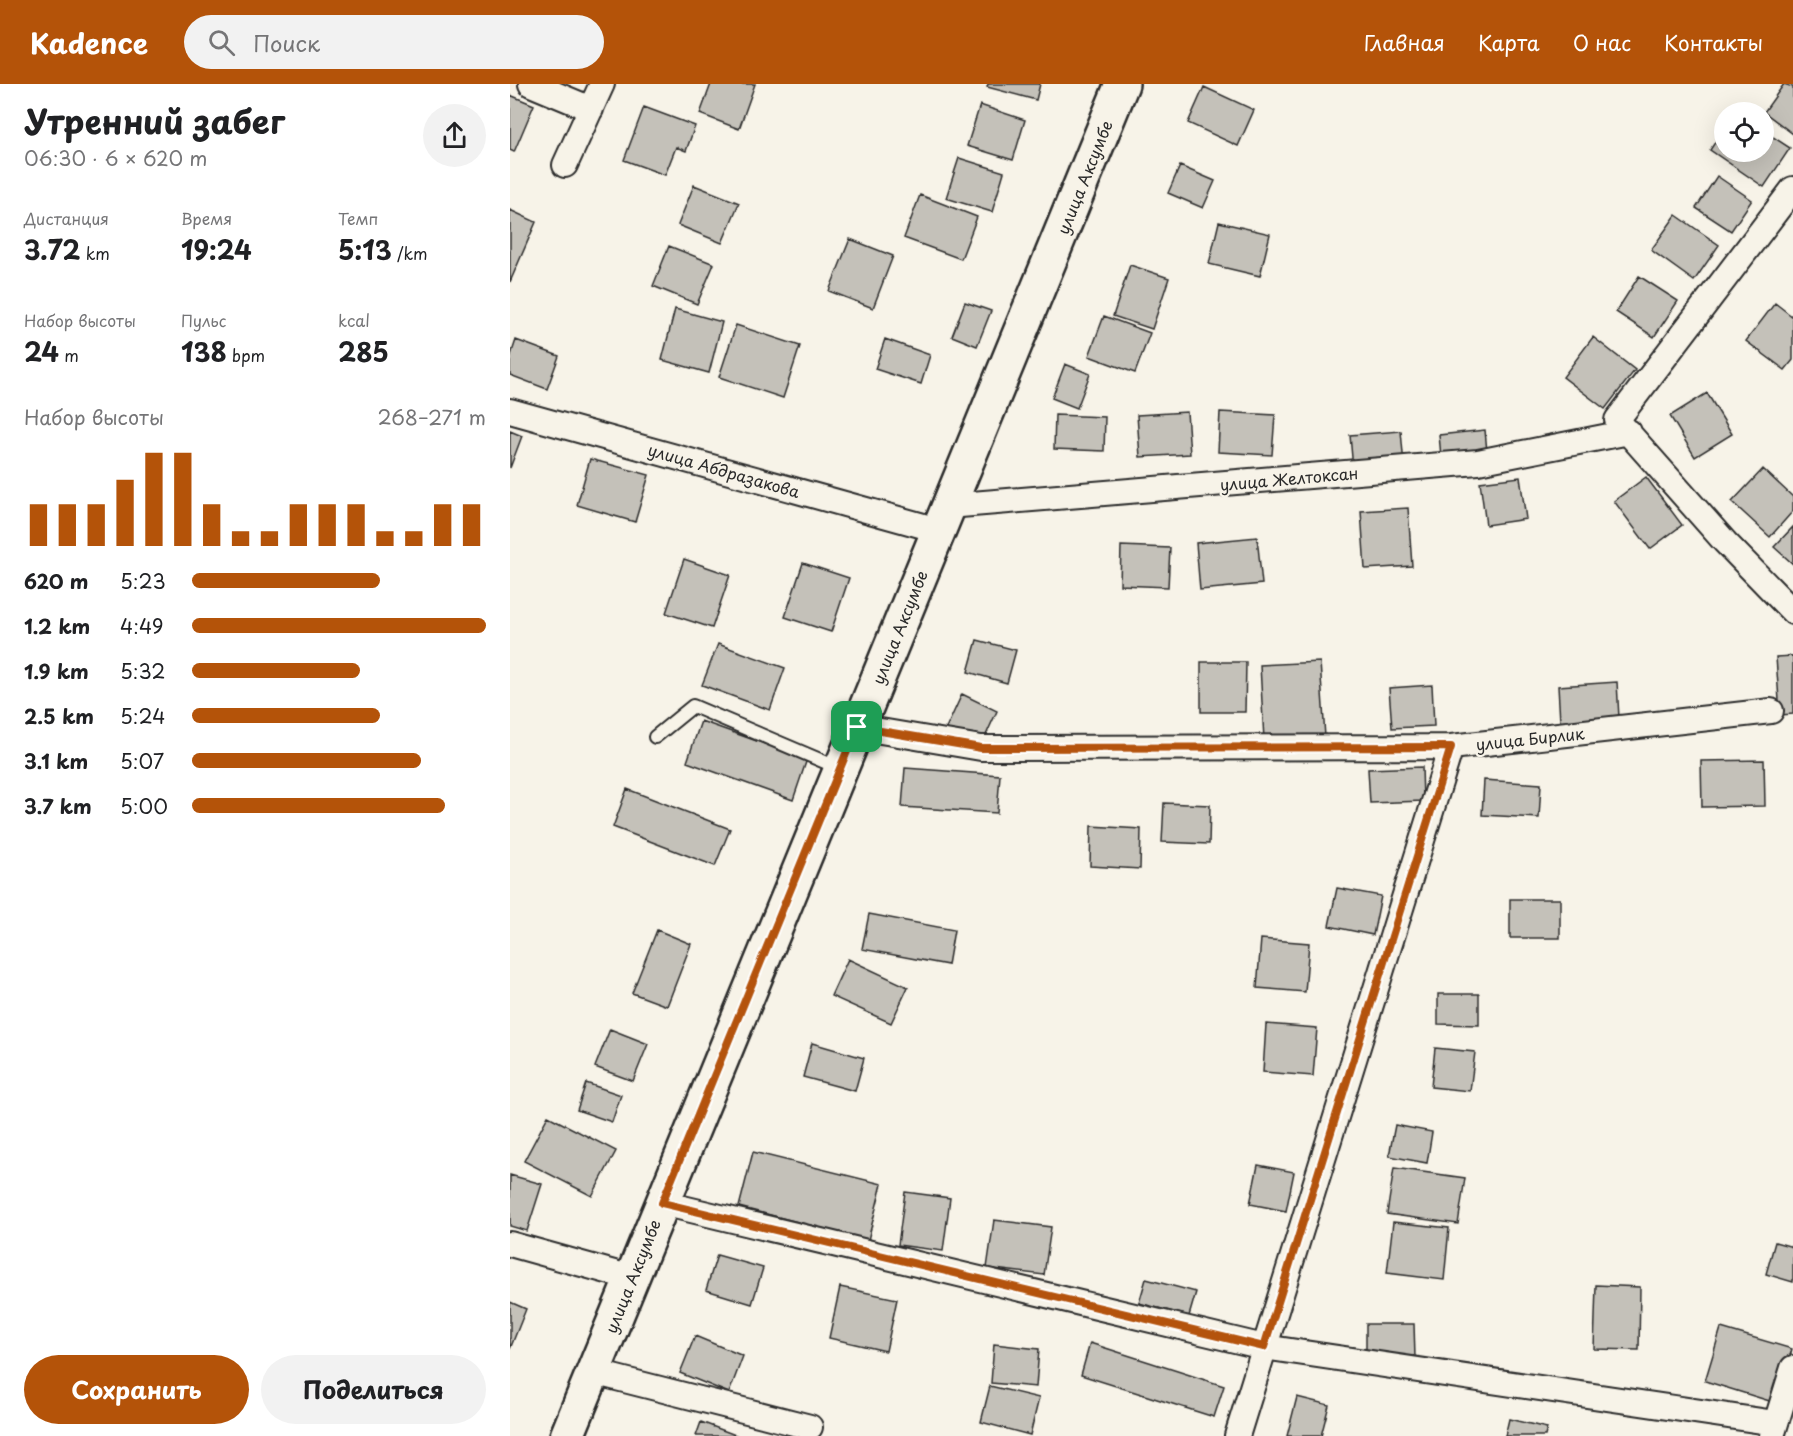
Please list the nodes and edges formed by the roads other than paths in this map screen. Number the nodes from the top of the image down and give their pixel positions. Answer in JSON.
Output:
{"nodes":[{"id":1,"x":531,"y":84,"type":"edge"},
{"id":2,"x":602,"y":84,"type":"edge"},
{"id":3,"x":1122,"y":84,"type":"edge"},
{"id":4,"x":591,"y":109,"type":"junction"},
{"id":5,"x":565,"y":165,"type":"dead end"},
{"id":6,"x":1793,"y":189,"type":"edge"},
{"id":7,"x":510,"y":411,"type":"edge"},
{"id":8,"x":1629,"y":432,"type":"junction"},
{"id":9,"x":943,"y":518,"type":"junction"},
{"id":10,"x":1793,"y":612,"type":"edge"},
{"id":11,"x":1771,"y":711,"type":"dead end"},
{"id":12,"x":857,"y":727,"type":"junction"},
{"id":13,"x":655,"y":737,"type":"dead end"},
{"id":14,"x":1451,"y":747,"type":"junction"},
{"id":15,"x":840,"y":769,"type":"junction"},
{"id":16,"x":662,"y":1203,"type":"junction"},
{"id":17,"x":510,"y":1244,"type":"edge"},
{"id":18,"x":632,"y":1278,"type":"junction"},
{"id":19,"x":1264,"y":1347,"type":"junction"},
{"id":20,"x":1793,"y":1368,"type":"edge"},
{"id":21,"x":593,"y":1372,"type":"junction"},
{"id":22,"x":810,"y":1427,"type":"dead end"},
{"id":23,"x":1774,"y":1429,"type":"edge"},
{"id":24,"x":567,"y":1436,"type":"edge"},
{"id":25,"x":1237,"y":1436,"type":"edge"}],
"edges":[{"from":1,"to":4,"type":"street"},
{"from":2,"to":4,"type":"street"},
{"from":3,"to":9,"type":"main road","name":"улица Аксумбе"},
{"from":4,"to":5,"type":"street"},
{"from":6,"to":8,"type":"street"},
{"from":7,"to":9,"type":"street","name":"улица Абдразакова"},
{"from":8,"to":9,"type":"street","name":"улица Желтоксан"},
{"from":8,"to":10,"type":"street"},
{"from":9,"to":12,"type":"main road","name":"улица Аксумбе"},
{"from":11,"to":14,"type":"street","name":"улица Бирлик"},
{"from":12,"to":14,"type":"street","name":"улица Бирлик"},
{"from":12,"to":15,"type":"main road","name":"улица Аксумбе"},
{"from":13,"to":15,"type":"lane"},
{"from":14,"to":19,"type":"street"},
{"from":15,"to":16,"type":"main road","name":"улица Аксумбе"},
{"from":16,"to":18,"type":"main road","name":"улица Аксумбе"},
{"from":16,"to":19,"type":"street"},
{"from":17,"to":18,"type":"street"},
{"from":18,"to":21,"type":"main road","name":"улица Аксумбе"},
{"from":19,"to":23,"type":"street"},
{"from":19,"to":25,"type":"street"},
{"from":20,"to":23,"type":"street"},
{"from":21,"to":22,"type":"street"},
{"from":21,"to":24,"type":"main road","name":"улица Аксумбе"}]}
